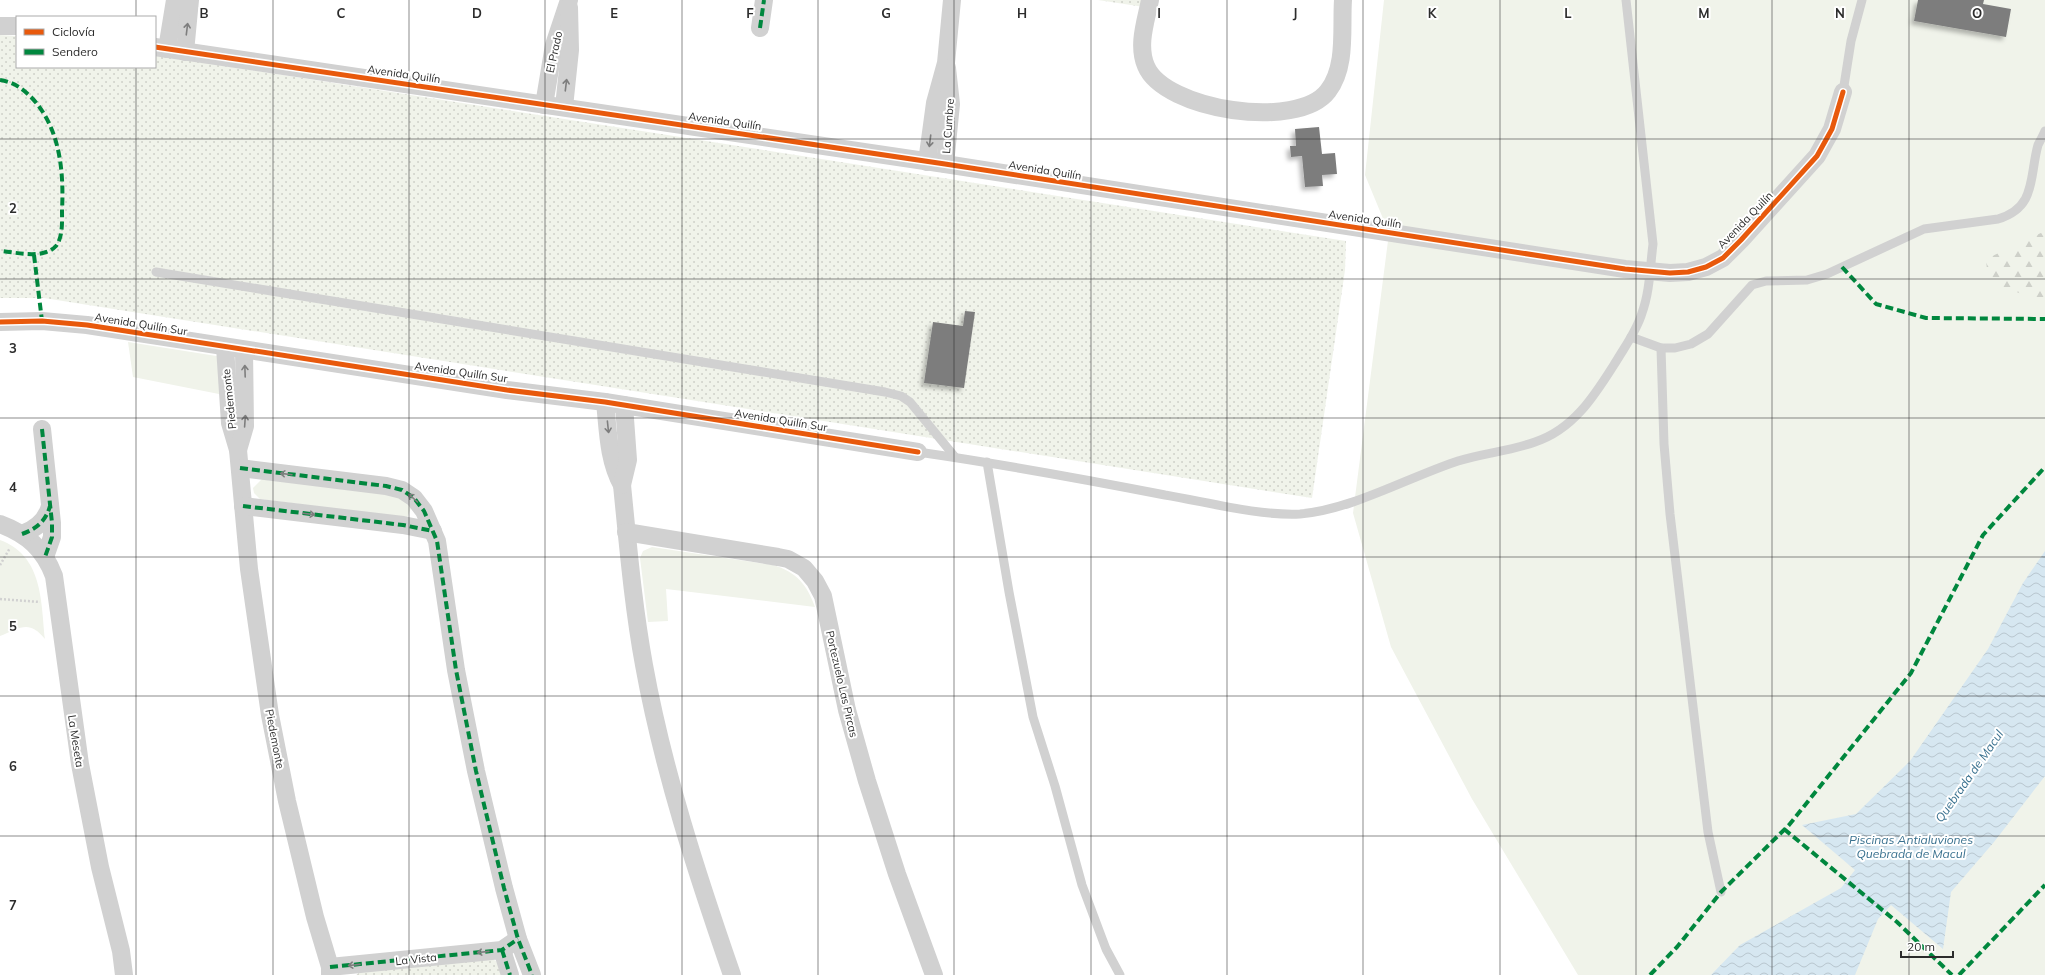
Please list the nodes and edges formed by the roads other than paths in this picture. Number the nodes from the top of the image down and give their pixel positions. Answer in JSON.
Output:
{"nodes":[{"id":1,"x":175,"y":0,"type":"edge"},
{"id":2,"x":190,"y":0,"type":"edge"},
{"id":3,"x":569,"y":0,"type":"edge"},
{"id":4,"x":764,"y":0,"type":"edge"},
{"id":5,"x":952,"y":0,"type":"edge"},
{"id":6,"x":1150,"y":0,"type":"edge"},
{"id":7,"x":1343,"y":0,"type":"edge"},
{"id":8,"x":1626,"y":0,"type":"edge"},
{"id":9,"x":1862,"y":0,"type":"edge"},
{"id":10,"x":0,"y":26,"type":"edge"},
{"id":11,"x":16,"y":26,"type":"edge"},
{"id":12,"x":760,"y":28,"type":"dead end"},
{"id":13,"x":161,"y":48,"type":"edge"},
{"id":14,"x":185,"y":52,"type":"junction"},
{"id":15,"x":1843,"y":92,"type":"joint"},
{"id":16,"x":544,"y":105,"type":"junction"},
{"id":17,"x":564,"y":107,"type":"junction"},
{"id":18,"x":2045,"y":131,"type":"edge"},
{"id":19,"x":936,"y":163,"type":"junction"},
{"id":20,"x":156,"y":272,"type":"dead end"},
{"id":21,"x":1651,"y":272,"type":"junction"},
{"id":22,"x":0,"y":322,"type":"edge"},
{"id":23,"x":1631,"y":337,"type":"junction"},
{"id":24,"x":224,"y":347,"type":"junction"},
{"id":25,"x":1661,"y":348,"type":"junction"},
{"id":26,"x":244,"y":350,"type":"junction"},
{"id":27,"x":605,"y":402,"type":"junction"},
{"id":28,"x":624,"y":405,"type":"junction"},
{"id":29,"x":42,"y":429,"type":"dead end"},
{"id":30,"x":238,"y":450,"type":"junction"},
{"id":31,"x":918,"y":452,"type":"joint"},
{"id":32,"x":954,"y":457,"type":"junction"},
{"id":33,"x":987,"y":462,"type":"junction"},
{"id":34,"x":240,"y":468,"type":"junction"},
{"id":35,"x":622,"y":485,"type":"junction"},
{"id":36,"x":50,"y":506,"type":"junction"},
{"id":37,"x":243,"y":506,"type":"junction"},
{"id":38,"x":0,"y":524,"type":"edge"},
{"id":39,"x":433,"y":531,"type":"junction"},
{"id":40,"x":626,"y":532,"type":"junction"},
{"id":41,"x":22,"y":534,"type":"junction"},
{"id":42,"x":45,"y":557,"type":"junction"},
{"id":43,"x":1721,"y":892,"type":"dead end"},
{"id":44,"x":518,"y":939,"type":"junction"},
{"id":45,"x":502,"y":950,"type":"junction"},
{"id":46,"x":332,"y":972,"type":"edge"},
{"id":47,"x":124,"y":975,"type":"edge"},
{"id":48,"x":510,"y":975,"type":"edge"},
{"id":49,"x":532,"y":975,"type":"edge"},
{"id":50,"x":732,"y":975,"type":"edge"},
{"id":51,"x":934,"y":975,"type":"edge"},
{"id":52,"x":1120,"y":975,"type":"edge"}],
"edges":[{"from":1,"to":13,"type":"street"},
{"from":14,"to":2,"type":"street","one_way":true},
{"from":3,"to":16,"type":"street","name":"El Prado"},
{"from":17,"to":3,"type":"street","name":"El Prado","one_way":true},
{"from":4,"to":12,"type":"street"},
{"from":5,"to":19,"type":"street","name":"La Cumbre"},
{"from":6,"to":7,"type":"street"},
{"from":8,"to":21,"type":"lane"},
{"from":9,"to":15,"type":"lane"},
{"from":10,"to":11,"type":"street"},
{"from":13,"to":14,"type":"street","name":"Avenida Quilín"},
{"from":14,"to":16,"type":"street","name":"Avenida Quilín"},
{"from":15,"to":21,"type":"street","name":"Avenida Quilín"},
{"from":16,"to":17,"type":"street","name":"Avenida Quilín"},
{"from":17,"to":19,"type":"street","name":"Avenida Quilín"},
{"from":18,"to":25,"type":"lane"},
{"from":19,"to":21,"type":"street","name":"Avenida Quilín"},
{"from":20,"to":32,"type":"lane"},
{"from":21,"to":23,"type":"lane"},
{"from":22,"to":24,"type":"street","name":"Avenida Quilín Sur"},
{"from":23,"to":25,"type":"lane"},
{"from":23,"to":33,"type":"lane"},
{"from":24,"to":26,"type":"street","name":"Avenida Quilín Sur"},
{"from":24,"to":30,"type":"street","name":"Piedemonte"},
{"from":25,"to":43,"type":"lane"},
{"from":26,"to":27,"type":"street","name":"Avenida Quilín Sur"},
{"from":30,"to":26,"type":"street","name":"Piedemonte","one_way":true},
{"from":27,"to":28,"type":"street","name":"Avenida Quilín Sur"},
{"from":27,"to":35,"type":"street","one_way":true},
{"from":28,"to":31,"type":"street","name":"Avenida Quilín Sur"},
{"from":28,"to":35,"type":"street"},
{"from":29,"to":36,"type":"street"},
{"from":30,"to":34,"type":"street","name":"Piedemonte"},
{"from":31,"to":32,"type":"lane"},
{"from":32,"to":33,"type":"lane"},
{"from":33,"to":52,"type":"lane"},
{"from":34,"to":37,"type":"street","name":"Piedemonte"},
{"from":39,"to":34,"type":"street","one_way":true},
{"from":35,"to":40,"type":"street"},
{"from":36,"to":41,"type":"street"},
{"from":36,"to":42,"type":"street"},
{"from":37,"to":39,"type":"street","one_way":true},
{"from":37,"to":46,"type":"street","name":"Piedemonte"},
{"from":38,"to":41,"type":"street","name":"La Meseta"},
{"from":39,"to":44,"type":"street"},
{"from":40,"to":50,"type":"street"},
{"from":40,"to":51,"type":"street","name":"Portezuelo Las Pircas"},
{"from":41,"to":42,"type":"street","name":"La Meseta"},
{"from":42,"to":47,"type":"street","name":"La Meseta"},
{"from":44,"to":45,"type":"street","name":"La Vista"},
{"from":44,"to":49,"type":"street"},
{"from":45,"to":46,"type":"street","name":"La Vista","one_way":true},
{"from":45,"to":48,"type":"street"}]}
